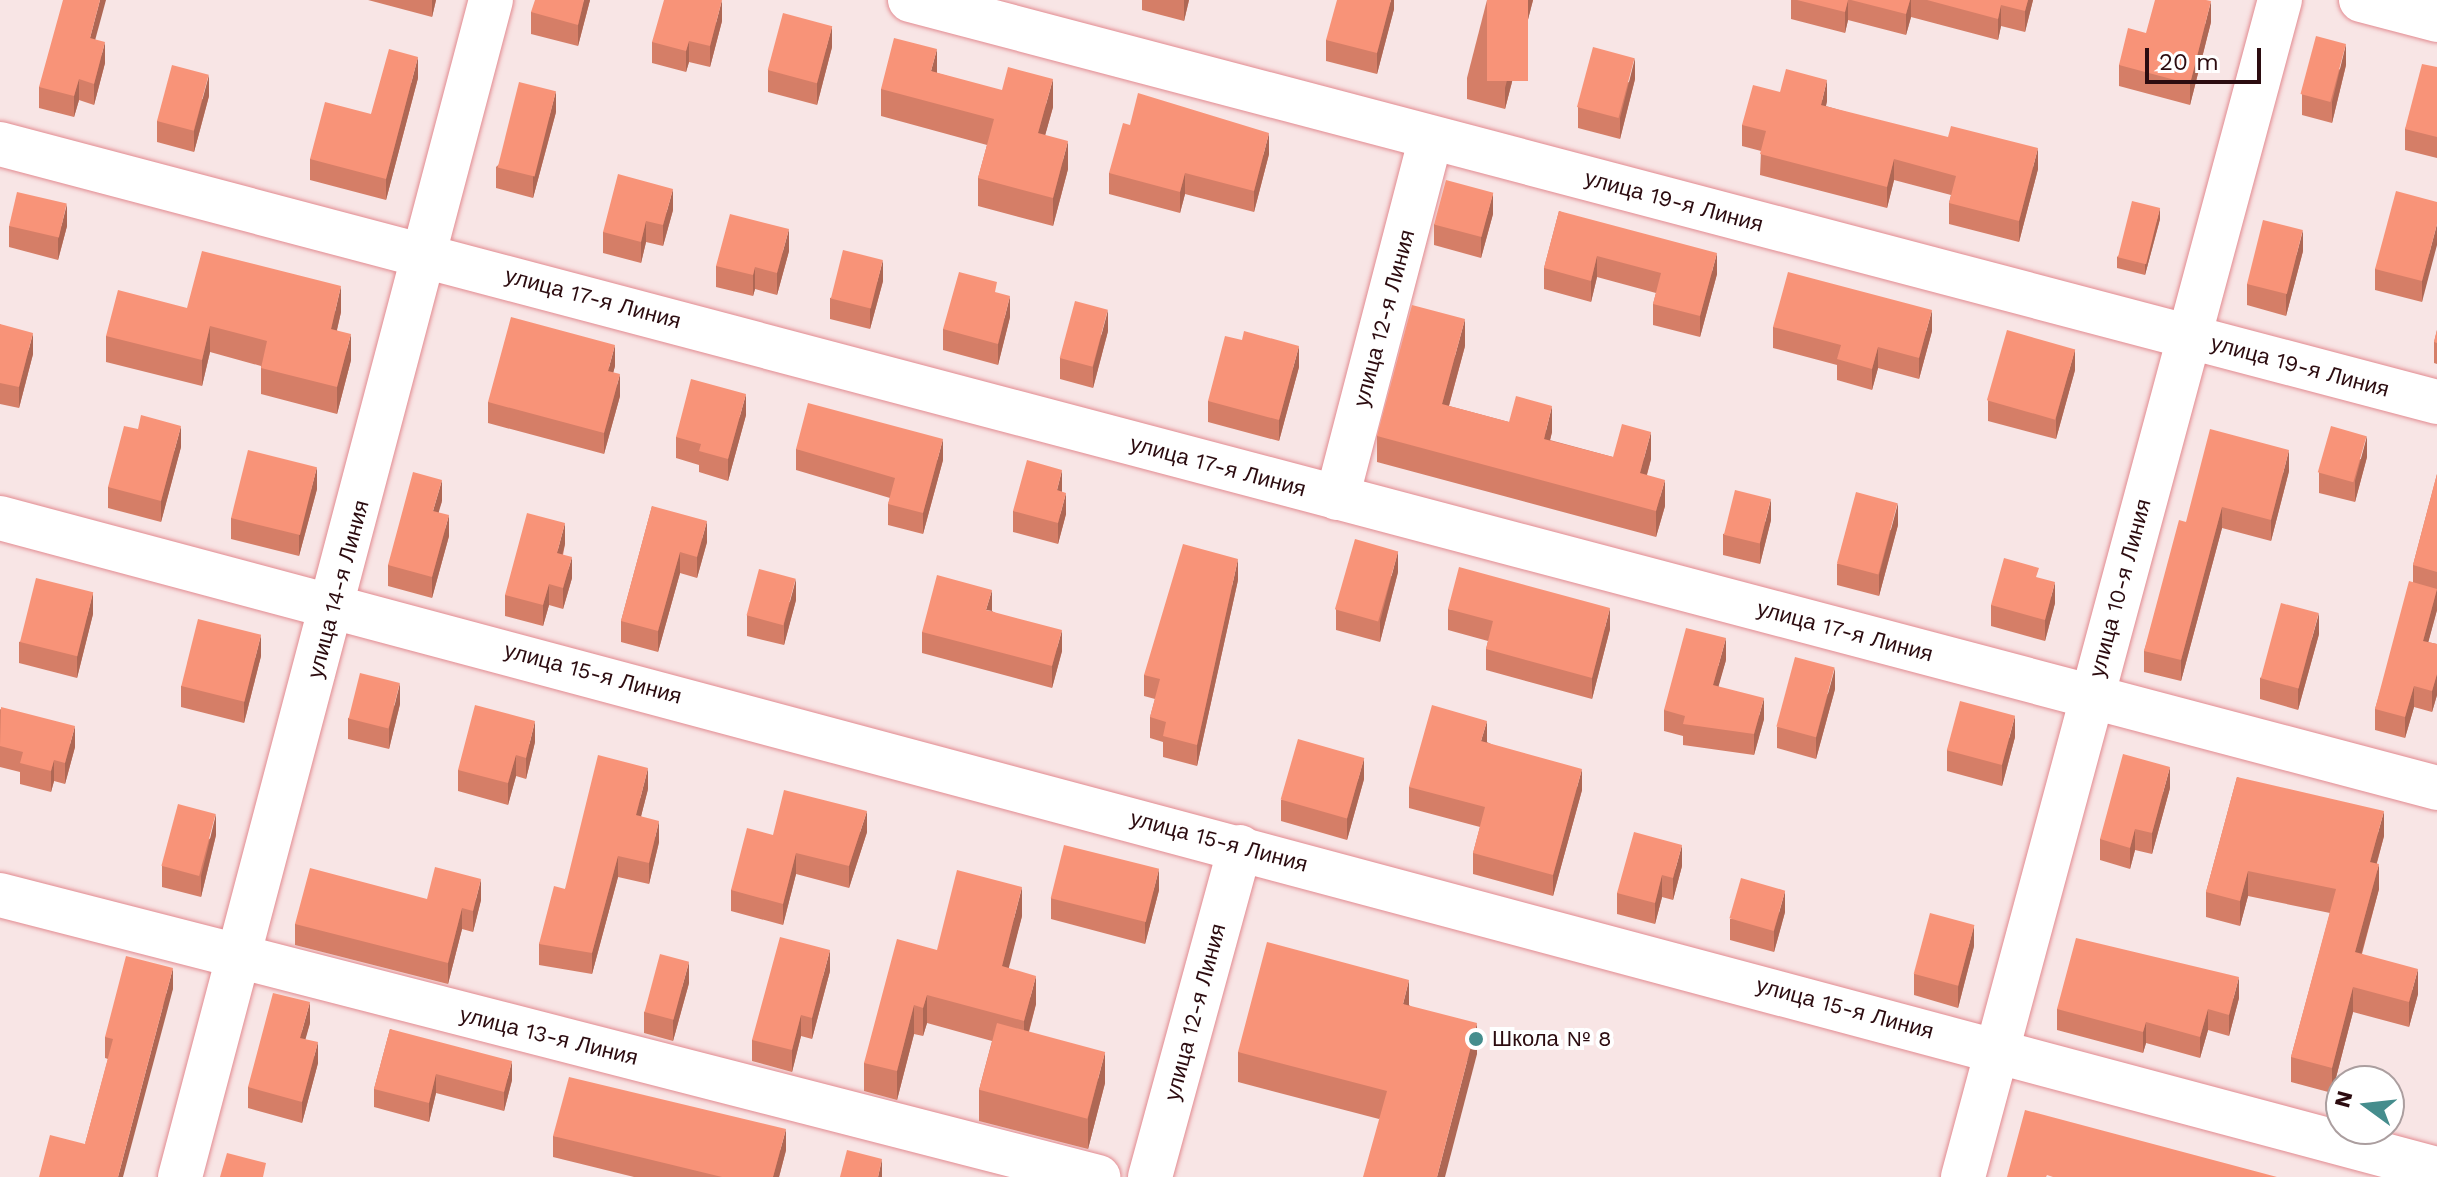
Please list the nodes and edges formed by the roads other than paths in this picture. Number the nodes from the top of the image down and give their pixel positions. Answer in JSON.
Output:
{"nodes":[{"id":1,"x":491,"y":0,"type":"edge"},
{"id":2,"x":910,"y":0,"type":"edge"},
{"id":3,"x":2280,"y":0,"type":"edge"},
{"id":4,"x":2361,"y":0,"type":"edge"},
{"id":5,"x":2437,"y":20,"type":"edge"},
{"id":6,"x":1431,"y":138,"type":"junction"},
{"id":7,"x":0,"y":144,"type":"edge"},
{"id":8,"x":423,"y":253,"type":"junction"},
{"id":9,"x":2188,"y":335,"type":"junction"},
{"id":10,"x":2437,"y":402,"type":"edge"},
{"id":11,"x":1337,"y":498,"type":"junction"},
{"id":12,"x":0,"y":518,"type":"edge"},
{"id":13,"x":335,"y":604,"type":"junction"},
{"id":14,"x":2091,"y":696,"type":"junction"},
{"id":15,"x":2437,"y":788,"type":"edge"},
{"id":16,"x":1240,"y":847,"type":"junction"},
{"id":17,"x":0,"y":895,"type":"edge"},
{"id":18,"x":240,"y":956,"type":"junction"},
{"id":19,"x":1997,"y":1048,"type":"junction"},
{"id":20,"x":2437,"y":1169,"type":"edge"},
{"id":21,"x":180,"y":1177,"type":"edge"},
{"id":22,"x":1098,"y":1177,"type":"edge"},
{"id":23,"x":1150,"y":1177,"type":"edge"},
{"id":24,"x":1963,"y":1177,"type":"edge"}],
"edges":[{"from":1,"to":8,"type":"street","name":"улица 14-я Линия"},
{"from":2,"to":6,"type":"street","name":"улица 19-я Линия"},
{"from":3,"to":9,"type":"street","name":"улица 10-я Линия"},
{"from":4,"to":5,"type":"street"},
{"from":6,"to":9,"type":"street","name":"улица 19-я Линия"},
{"from":6,"to":11,"type":"street","name":"улица 12-я Линия"},
{"from":7,"to":8,"type":"street","name":"улица 17-я Линия"},
{"from":8,"to":11,"type":"street","name":"улица 17-я Линия"},
{"from":8,"to":13,"type":"street","name":"улица 14-я Линия"},
{"from":9,"to":10,"type":"street","name":"улица 19-я Линия"},
{"from":9,"to":14,"type":"street","name":"улица 10-я Линия"},
{"from":11,"to":14,"type":"street","name":"улица 17-я Линия"},
{"from":12,"to":13,"type":"street","name":"улица 15-я Линия"},
{"from":13,"to":16,"type":"street","name":"улица 15-я Линия"},
{"from":13,"to":18,"type":"street","name":"улица 14-я Линия"},
{"from":14,"to":15,"type":"street","name":"улица 17-я Линия"},
{"from":14,"to":19,"type":"street","name":"улица 10-я Линия"},
{"from":16,"to":19,"type":"street","name":"улица 15-я Линия"},
{"from":16,"to":23,"type":"street","name":"улица 12-я Линия"},
{"from":17,"to":18,"type":"street","name":"улица 13-я Линия"},
{"from":18,"to":21,"type":"street","name":"улица 14-я Линия"},
{"from":18,"to":22,"type":"street","name":"улица 13-я Линия"},
{"from":19,"to":20,"type":"street","name":"улица 15-я Линия"},
{"from":19,"to":24,"type":"street","name":"улица 10-я Линия"}]}
